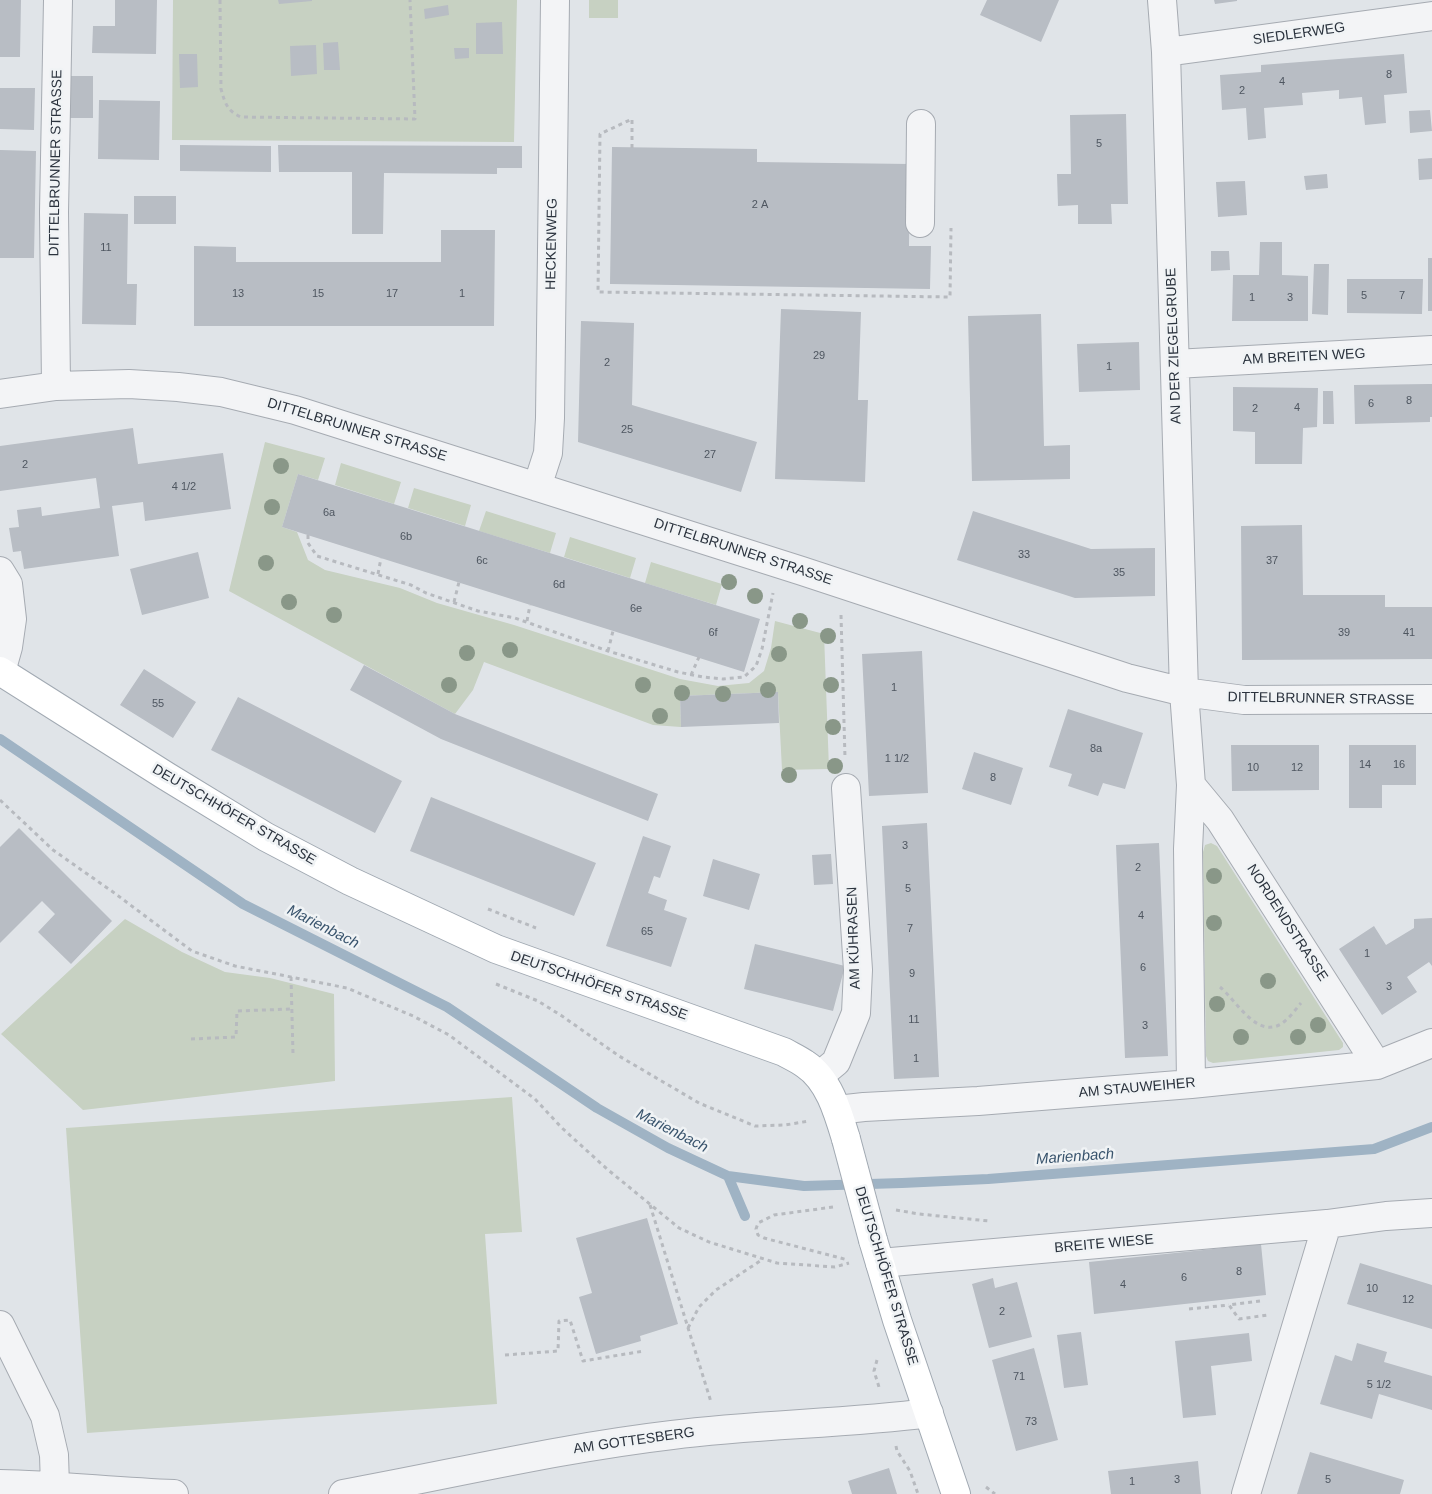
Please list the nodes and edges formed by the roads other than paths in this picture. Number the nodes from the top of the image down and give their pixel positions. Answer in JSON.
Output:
{"nodes":[{"id":1,"x":58,"y":0,"type":"edge"},
{"id":2,"x":555,"y":0,"type":"edge"},
{"id":3,"x":1162,"y":0,"type":"edge"},
{"id":4,"x":1432,"y":16,"type":"edge"},
{"id":5,"x":1166,"y":52,"type":"junction"},
{"id":6,"x":920,"y":124,"type":"dead end"},
{"id":7,"x":920,"y":223,"type":"dead end"},
{"id":8,"x":1432,"y":350,"type":"edge"},
{"id":9,"x":1176,"y":364,"type":"junction"},
{"id":10,"x":56,"y":386,"type":"junction"},
{"id":11,"x":0,"y":394,"type":"edge"},
{"id":12,"x":538,"y":487,"type":"junction"},
{"id":13,"x":0,"y":571,"type":"edge"},
{"id":14,"x":6,"y":612,"type":"edge"},
{"id":15,"x":1,"y":671,"type":"edge"},
{"id":16,"x":1184,"y":692,"type":"junction"},
{"id":17,"x":1432,"y":700,"type":"edge"},
{"id":18,"x":1191,"y":786,"type":"junction"},
{"id":19,"x":846,"y":788,"type":"road end"},
{"id":20,"x":1432,"y":1043,"type":"edge"},
{"id":21,"x":1377,"y":1065,"type":"junction"},
{"id":22,"x":819,"y":1076,"type":"junction"},
{"id":23,"x":1192,"y":1084,"type":"junction"},
{"id":24,"x":837,"y":1110,"type":"junction"},
{"id":25,"x":1432,"y":1213,"type":"edge"},
{"id":26,"x":1327,"y":1224,"type":"junction"},
{"id":27,"x":869,"y":1255,"type":"junction"},
{"id":28,"x":0,"y":1325,"type":"edge"},
{"id":29,"x":929,"y":1413,"type":"junction"},
{"id":30,"x":0,"y":1484,"type":"edge"},
{"id":31,"x":55,"y":1486,"type":"junction"},
{"id":32,"x":174,"y":1494,"type":"edge"},
{"id":33,"x":343,"y":1494,"type":"edge"},
{"id":34,"x":956,"y":1494,"type":"edge"},
{"id":35,"x":1246,"y":1494,"type":"edge"}],
"edges":[{"from":1,"to":10,"type":"street","name":"DITTELBRUNNER STRASSE"},
{"from":2,"to":12,"type":"street","name":"HECKENWEG"},
{"from":3,"to":5,"type":"street","name":"AN DER ZIEGELGRUBE"},
{"from":4,"to":5,"type":"street","name":"SIEDLERWEG"},
{"from":5,"to":9,"type":"street","name":"AN DER ZIEGELGRUBE"},
{"from":6,"to":7,"type":"street"},
{"from":8,"to":9,"type":"street","name":"AM BREITEN WEG"},
{"from":9,"to":16,"type":"street","name":"AN DER ZIEGELGRUBE"},
{"from":10,"to":11,"type":"street","name":"DITTELBRUNNER STRASSE"},
{"from":10,"to":12,"type":"street","name":"DITTELBRUNNER STRASSE"},
{"from":12,"to":16,"type":"street","name":"DITTELBRUNNER STRASSE"},
{"from":13,"to":14,"type":"street"},
{"from":14,"to":15,"type":"street"},
{"from":15,"to":22,"type":"main road","name":"DEUTSCHHÖFER STRASSE"},
{"from":16,"to":17,"type":"street","name":"DITTELBRUNNER STRASSE"},
{"from":16,"to":18,"type":"street"},
{"from":18,"to":21,"type":"street","name":"NORDENDSTRASSE"},
{"from":18,"to":23,"type":"street"},
{"from":19,"to":22,"type":"street","name":"AM KÜHRASEN"},
{"from":20,"to":21,"type":"street","name":"AM STAUWEIHER"},
{"from":21,"to":23,"type":"street","name":"AM STAUWEIHER"},
{"from":22,"to":24,"type":"main road","name":"DEUTSCHHÖFER STRASSE"},
{"from":23,"to":24,"type":"street","name":"AM STAUWEIHER"},
{"from":24,"to":27,"type":"main road","name":"DEUTSCHHÖFER STRASSE","bridge":true},
{"from":25,"to":26,"type":"street","name":"BREITE WIESE"},
{"from":26,"to":27,"type":"street","name":"BREITE WIESE"},
{"from":26,"to":35,"type":"street"},
{"from":27,"to":29,"type":"main road","name":"DEUTSCHHÖFER STRASSE"},
{"from":28,"to":31,"type":"street"},
{"from":29,"to":33,"type":"street","name":"AM GOTTESBERG"},
{"from":29,"to":34,"type":"main road","name":"DEUTSCHHÖFER STRASSE"},
{"from":30,"to":31,"type":"street"},
{"from":31,"to":32,"type":"street"}]}
